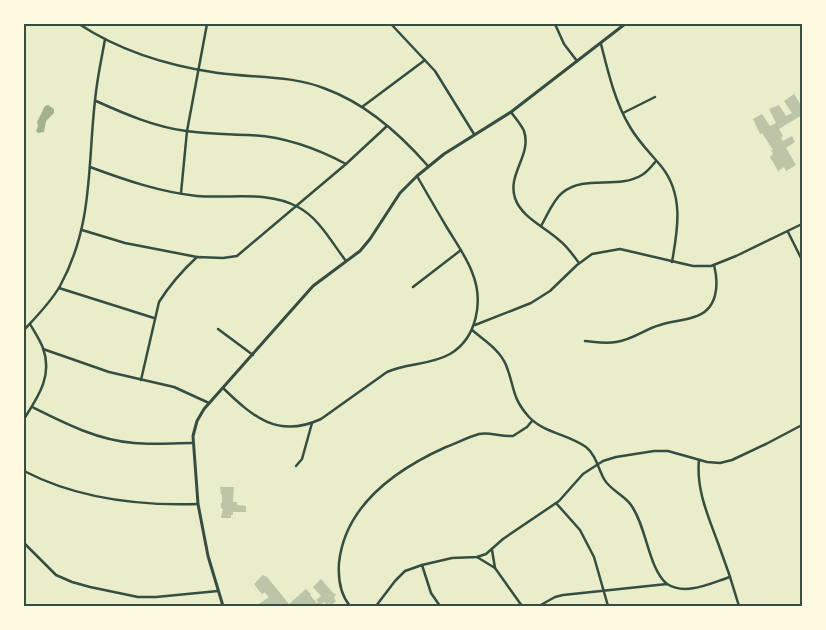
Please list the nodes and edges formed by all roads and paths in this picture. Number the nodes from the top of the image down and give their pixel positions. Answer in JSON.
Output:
{"nodes":[{"id":1,"x":79,"y":24,"type":"edge"},
{"id":2,"x":207,"y":24,"type":"edge"},
{"id":3,"x":391,"y":24,"type":"edge"},
{"id":4,"x":555,"y":24,"type":"edge"},
{"id":5,"x":625,"y":24,"type":"edge"},
{"id":6,"x":105,"y":39,"type":"junction"},
{"id":7,"x":600,"y":44,"type":"junction"},
{"id":8,"x":426,"y":59,"type":"junction"},
{"id":9,"x":578,"y":61,"type":"junction"},
{"id":10,"x":198,"y":69,"type":"junction"},
{"id":11,"x":655,"y":97,"type":"dead end"},
{"id":12,"x":95,"y":101,"type":"junction"},
{"id":13,"x":362,"y":106,"type":"junction"},
{"id":14,"x":510,"y":112,"type":"junction"},
{"id":15,"x":623,"y":113,"type":"junction"},
{"id":16,"x":387,"y":126,"type":"junction"},
{"id":17,"x":186,"y":131,"type":"junction"},
{"id":18,"x":474,"y":134,"type":"junction"},
{"id":19,"x":656,"y":161,"type":"junction"},
{"id":20,"x":346,"y":164,"type":"junction"},
{"id":21,"x":428,"y":166,"type":"junction"},
{"id":22,"x":90,"y":167,"type":"junction"},
{"id":23,"x":417,"y":176,"type":"junction"},
{"id":24,"x":180,"y":193,"type":"junction"},
{"id":25,"x":297,"y":206,"type":"junction"},
{"id":26,"x":802,"y":224,"type":"edge"},
{"id":27,"x":541,"y":226,"type":"junction"},
{"id":28,"x":82,"y":230,"type":"junction"},
{"id":29,"x":787,"y":232,"type":"junction"},
{"id":30,"x":461,"y":250,"type":"junction"},
{"id":31,"x":197,"y":257,"type":"junction"},
{"id":32,"x":802,"y":260,"type":"edge"},
{"id":33,"x":346,"y":261,"type":"junction"},
{"id":34,"x":672,"y":262,"type":"junction"},
{"id":35,"x":579,"y":263,"type":"junction"},
{"id":36,"x":714,"y":265,"type":"junction"},
{"id":37,"x":413,"y":287,"type":"dead end"},
{"id":38,"x":59,"y":288,"type":"junction"},
{"id":39,"x":154,"y":318,"type":"junction"},
{"id":40,"x":30,"y":324,"type":"junction"},
{"id":41,"x":475,"y":325,"type":"junction"},
{"id":42,"x":218,"y":329,"type":"dead end"},
{"id":43,"x":24,"y":330,"type":"edge"},
{"id":44,"x":472,"y":330,"type":"junction"},
{"id":45,"x":585,"y":341,"type":"dead end"},
{"id":46,"x":44,"y":349,"type":"junction"},
{"id":47,"x":253,"y":355,"type":"junction"},
{"id":48,"x":141,"y":380,"type":"junction"},
{"id":49,"x":223,"y":388,"type":"junction"},
{"id":50,"x":209,"y":403,"type":"junction"},
{"id":51,"x":32,"y":407,"type":"junction"},
{"id":52,"x":24,"y":419,"type":"edge"},
{"id":53,"x":532,"y":420,"type":"junction"},
{"id":54,"x":312,"y":423,"type":"junction"},
{"id":55,"x":802,"y":425,"type":"edge"},
{"id":56,"x":193,"y":443,"type":"junction"},
{"id":57,"x":699,"y":460,"type":"junction"},
{"id":58,"x":598,"y":464,"type":"junction"},
{"id":59,"x":296,"y":466,"type":"dead end"},
{"id":60,"x":24,"y":471,"type":"edge"},
{"id":61,"x":556,"y":503,"type":"junction"},
{"id":62,"x":198,"y":504,"type":"junction"},
{"id":63,"x":24,"y":543,"type":"edge"},
{"id":64,"x":492,"y":550,"type":"junction"},
{"id":65,"x":477,"y":557,"type":"junction"},
{"id":66,"x":422,"y":565,"type":"junction"},
{"id":67,"x":495,"y":568,"type":"junction"},
{"id":68,"x":730,"y":577,"type":"junction"},
{"id":69,"x":667,"y":584,"type":"junction"},
{"id":70,"x":605,"y":590,"type":"junction"},
{"id":71,"x":218,"y":591,"type":"junction"},
{"id":72,"x":223,"y":606,"type":"edge"},
{"id":73,"x":350,"y":606,"type":"edge"},
{"id":74,"x":376,"y":606,"type":"edge"},
{"id":75,"x":440,"y":606,"type":"edge"},
{"id":76,"x":522,"y":606,"type":"edge"},
{"id":77,"x":539,"y":606,"type":"edge"},
{"id":78,"x":608,"y":606,"type":"edge"},
{"id":79,"x":739,"y":606,"type":"edge"}],
"edges":[{"from":1,"to":6,"type":"street"},
{"from":2,"to":10,"type":"street"},
{"from":3,"to":8,"type":"street"},
{"from":4,"to":9,"type":"street"},
{"from":5,"to":7,"type":"street"},
{"from":6,"to":10,"type":"street"},
{"from":6,"to":12,"type":"street"},
{"from":7,"to":9,"type":"street"},
{"from":7,"to":15,"type":"street"},
{"from":8,"to":13,"type":"street"},
{"from":8,"to":18,"type":"street"},
{"from":9,"to":14,"type":"street"},
{"from":10,"to":13,"type":"street"},
{"from":10,"to":17,"type":"street"},
{"from":11,"to":15,"type":"street"},
{"from":12,"to":17,"type":"street"},
{"from":12,"to":22,"type":"street"},
{"from":13,"to":16,"type":"street"},
{"from":14,"to":18,"type":"street"},
{"from":14,"to":27,"type":"street"},
{"from":15,"to":19,"type":"street"},
{"from":16,"to":20,"type":"street"},
{"from":16,"to":21,"type":"street"},
{"from":17,"to":20,"type":"street"},
{"from":17,"to":24,"type":"street"},
{"from":18,"to":21,"type":"street"},
{"from":19,"to":27,"type":"street"},
{"from":19,"to":34,"type":"street"},
{"from":20,"to":25,"type":"street"},
{"from":21,"to":23,"type":"street"},
{"from":22,"to":24,"type":"street"},
{"from":22,"to":28,"type":"street"},
{"from":23,"to":30,"type":"street"},
{"from":23,"to":33,"type":"street"},
{"from":24,"to":25,"type":"street"},
{"from":25,"to":31,"type":"street"},
{"from":25,"to":33,"type":"street"},
{"from":26,"to":29,"type":"street"},
{"from":27,"to":35,"type":"street"},
{"from":28,"to":31,"type":"street"},
{"from":28,"to":38,"type":"street"},
{"from":29,"to":32,"type":"street"},
{"from":29,"to":36,"type":"street"},
{"from":30,"to":37,"type":"street"},
{"from":30,"to":41,"type":"street"},
{"from":31,"to":39,"type":"street"},
{"from":33,"to":47,"type":"street"},
{"from":34,"to":35,"type":"street"},
{"from":34,"to":36,"type":"street"},
{"from":35,"to":41,"type":"street"},
{"from":36,"to":45,"type":"street"},
{"from":38,"to":39,"type":"street"},
{"from":38,"to":40,"type":"street"},
{"from":39,"to":48,"type":"street"},
{"from":40,"to":43,"type":"street"},
{"from":40,"to":46,"type":"street"},
{"from":41,"to":44,"type":"street"},
{"from":42,"to":47,"type":"street"},
{"from":44,"to":53,"type":"street"},
{"from":44,"to":54,"type":"street"},
{"from":46,"to":48,"type":"street"},
{"from":46,"to":51,"type":"street"},
{"from":47,"to":49,"type":"street"},
{"from":48,"to":50,"type":"street"},
{"from":49,"to":50,"type":"street"},
{"from":49,"to":54,"type":"street"},
{"from":50,"to":56,"type":"street"},
{"from":51,"to":52,"type":"street"},
{"from":51,"to":56,"type":"street"},
{"from":53,"to":58,"type":"street"},
{"from":53,"to":73,"type":"street"},
{"from":54,"to":59,"type":"street"},
{"from":55,"to":57,"type":"street"},
{"from":56,"to":62,"type":"street"},
{"from":57,"to":58,"type":"street"},
{"from":57,"to":68,"type":"street"},
{"from":58,"to":61,"type":"street"},
{"from":58,"to":69,"type":"street"},
{"from":60,"to":62,"type":"street"},
{"from":61,"to":64,"type":"street"},
{"from":61,"to":70,"type":"street"},
{"from":62,"to":71,"type":"street"},
{"from":63,"to":71,"type":"street"},
{"from":64,"to":65,"type":"street"},
{"from":64,"to":67,"type":"street"},
{"from":65,"to":66,"type":"street"},
{"from":65,"to":67,"type":"street"},
{"from":66,"to":74,"type":"street"},
{"from":66,"to":75,"type":"street"},
{"from":67,"to":76,"type":"street"},
{"from":68,"to":69,"type":"street"},
{"from":68,"to":79,"type":"street"},
{"from":69,"to":70,"type":"street"},
{"from":70,"to":77,"type":"street"},
{"from":70,"to":78,"type":"street"},
{"from":71,"to":72,"type":"street"}]}
